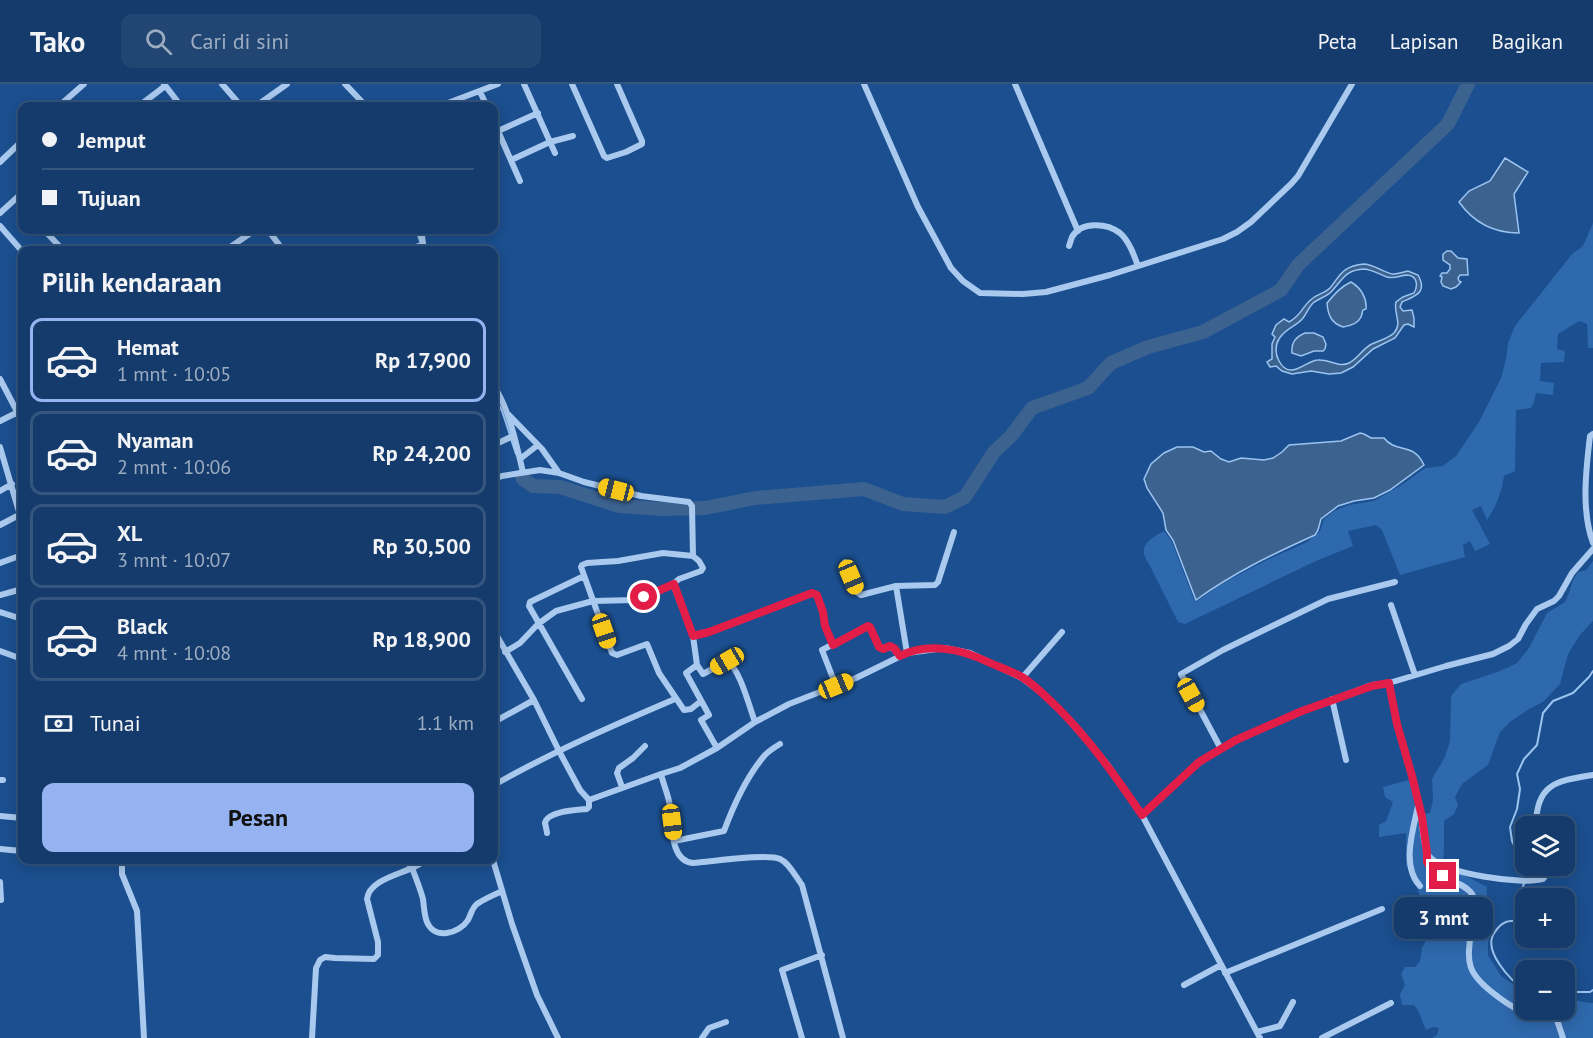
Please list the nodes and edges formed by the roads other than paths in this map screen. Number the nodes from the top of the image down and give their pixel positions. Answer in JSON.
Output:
{"nodes":[{"id":1,"x":84,"y":84,"type":"edge"},
{"id":2,"x":222,"y":84,"type":"edge"},
{"id":3,"x":287,"y":84,"type":"edge"},
{"id":4,"x":345,"y":84,"type":"edge"},
{"id":5,"x":498,"y":84,"type":"edge"},
{"id":6,"x":524,"y":84,"type":"edge"},
{"id":7,"x":572,"y":84,"type":"edge"},
{"id":8,"x":617,"y":84,"type":"edge"},
{"id":9,"x":864,"y":84,"type":"edge"},
{"id":10,"x":1015,"y":84,"type":"edge"},
{"id":11,"x":1352,"y":84,"type":"edge"},
{"id":12,"x":164,"y":85,"type":"edge"},
{"id":13,"x":480,"y":92,"type":"junction"},
{"id":14,"x":64,"y":102,"type":"edge"},
{"id":15,"x":144,"y":102,"type":"edge"},
{"id":16,"x":178,"y":102,"type":"edge"},
{"id":17,"x":238,"y":102,"type":"edge"},
{"id":18,"x":262,"y":102,"type":"edge"},
{"id":19,"x":362,"y":102,"type":"edge"},
{"id":20,"x":451,"y":102,"type":"edge"},
{"id":21,"x":485,"y":102,"type":"edge"},
{"id":22,"x":537,"y":113,"type":"junction"},
{"id":23,"x":498,"y":131,"type":"joint"},
{"id":24,"x":573,"y":136,"type":"dead end"},
{"id":25,"x":550,"y":142,"type":"junction"},
{"id":26,"x":18,"y":145,"type":"edge"},
{"id":27,"x":555,"y":153,"type":"dead end"},
{"id":28,"x":511,"y":160,"type":"junction"},
{"id":29,"x":0,"y":162,"type":"edge"},
{"id":30,"x":520,"y":181,"type":"dead end"},
{"id":31,"x":16,"y":198,"type":"joint"},
{"id":32,"x":18,"y":201,"type":"edge"},
{"id":33,"x":0,"y":213,"type":"edge"},
{"id":34,"x":0,"y":226,"type":"edge"},
{"id":35,"x":1078,"y":231,"type":"junction"},
{"id":36,"x":48,"y":234,"type":"edge"},
{"id":37,"x":249,"y":234,"type":"edge"},
{"id":38,"x":18,"y":246,"type":"edge"},
{"id":39,"x":59,"y":246,"type":"edge"},
{"id":40,"x":232,"y":246,"type":"edge"},
{"id":41,"x":1070,"y":246,"type":"dead end"},
{"id":42,"x":1138,"y":266,"type":"junction"},
{"id":43,"x":0,"y":379,"type":"edge"},
{"id":44,"x":498,"y":395,"type":"edge"},
{"id":45,"x":18,"y":412,"type":"joint"},
{"id":46,"x":506,"y":412,"type":"junction"},
{"id":47,"x":0,"y":421,"type":"edge"},
{"id":48,"x":1593,"y":434,"type":"edge"},
{"id":49,"x":513,"y":436,"type":"junction"},
{"id":50,"x":498,"y":443,"type":"edge"},
{"id":51,"x":538,"y":445,"type":"junction"},
{"id":52,"x":1,"y":452,"type":"edge"},
{"id":53,"x":520,"y":459,"type":"junction"},
{"id":54,"x":523,"y":472,"type":"junction"},
{"id":55,"x":559,"y":473,"type":"junction"},
{"id":56,"x":498,"y":478,"type":"edge"},
{"id":57,"x":12,"y":484,"type":"junction"},
{"id":58,"x":0,"y":491,"type":"edge"},
{"id":59,"x":18,"y":504,"type":"edge"},
{"id":60,"x":18,"y":516,"type":"edge"},
{"id":61,"x":0,"y":525,"type":"edge"},
{"id":62,"x":954,"y":532,"type":"dead end"},
{"id":63,"x":1593,"y":543,"type":"edge"},
{"id":64,"x":1593,"y":549,"type":"edge"},
{"id":65,"x":18,"y":556,"type":"edge"},
{"id":66,"x":693,"y":556,"type":"junction"},
{"id":67,"x":844,"y":562,"type":"dead end"},
{"id":68,"x":0,"y":563,"type":"edge"},
{"id":69,"x":584,"y":576,"type":"junction"},
{"id":70,"x":1395,"y":582,"type":"dead end"},
{"id":71,"x":674,"y":584,"type":"junction"},
{"id":72,"x":896,"y":586,"type":"junction"},
{"id":73,"x":18,"y":590,"type":"edge"},
{"id":74,"x":0,"y":595,"type":"edge"},
{"id":75,"x":593,"y":601,"type":"junction"},
{"id":76,"x":1391,"y":605,"type":"dead end"},
{"id":77,"x":0,"y":612,"type":"edge"},
{"id":78,"x":18,"y":618,"type":"edge"},
{"id":79,"x":538,"y":624,"type":"junction"},
{"id":80,"x":1062,"y":632,"type":"dead end"},
{"id":81,"x":693,"y":636,"type":"junction"},
{"id":82,"x":498,"y":639,"type":"edge"},
{"id":83,"x":833,"y":645,"type":"junction"},
{"id":84,"x":0,"y":651,"type":"edge"},
{"id":85,"x":505,"y":651,"type":"junction"},
{"id":86,"x":907,"y":652,"type":"junction"},
{"id":87,"x":900,"y":656,"type":"junction"},
{"id":88,"x":18,"y":658,"type":"edge"},
{"id":89,"x":697,"y":665,"type":"junction"},
{"id":90,"x":1415,"y":675,"type":"junction"},
{"id":91,"x":1022,"y":678,"type":"junction"},
{"id":92,"x":1389,"y":683,"type":"junction"},
{"id":93,"x":836,"y":686,"type":"junction"},
{"id":94,"x":582,"y":699,"type":"dead end"},
{"id":95,"x":675,"y":699,"type":"junction"},
{"id":96,"x":1332,"y":699,"type":"junction"},
{"id":97,"x":534,"y":700,"type":"junction"},
{"id":98,"x":701,"y":700,"type":"junction"},
{"id":99,"x":498,"y":720,"type":"edge"},
{"id":100,"x":755,"y":722,"type":"junction"},
{"id":101,"x":780,"y":744,"type":"dead end"},
{"id":102,"x":645,"y":746,"type":"dead end"},
{"id":103,"x":717,"y":748,"type":"junction"},
{"id":104,"x":1221,"y":749,"type":"junction"},
{"id":105,"x":559,"y":751,"type":"junction"},
{"id":106,"x":1346,"y":760,"type":"dead end"},
{"id":107,"x":661,"y":774,"type":"junction"},
{"id":108,"x":1593,"y":775,"type":"edge"},
{"id":109,"x":498,"y":783,"type":"edge"},
{"id":110,"x":622,"y":788,"type":"junction"},
{"id":111,"x":589,"y":800,"type":"junction"},
{"id":112,"x":1419,"y":803,"type":"junction"},
{"id":113,"x":1142,"y":815,"type":"junction"},
{"id":114,"x":0,"y":816,"type":"edge"},
{"id":115,"x":1537,"y":816,"type":"edge"},
{"id":116,"x":18,"y":818,"type":"edge"},
{"id":117,"x":547,"y":833,"type":"dead end"},
{"id":118,"x":674,"y":841,"type":"junction"},
{"id":119,"x":0,"y":849,"type":"edge"},
{"id":120,"x":18,"y":851,"type":"edge"},
{"id":121,"x":1427,"y":853,"type":"junction"},
{"id":122,"x":122,"y":864,"type":"edge"},
{"id":123,"x":409,"y":864,"type":"edge"},
{"id":124,"x":420,"y":864,"type":"edge"},
{"id":125,"x":494,"y":864,"type":"edge"},
{"id":126,"x":412,"y":868,"type":"junction"},
{"id":127,"x":1545,"y":876,"type":"edge"},
{"id":128,"x":0,"y":882,"type":"edge"},
{"id":129,"x":1420,"y":886,"type":"dead end"},
{"id":130,"x":502,"y":891,"type":"junction"},
{"id":131,"x":1,"y":900,"type":"edge"},
{"id":132,"x":1382,"y":909,"type":"dead end"},
{"id":133,"x":822,"y":955,"type":"junction"},
{"id":134,"x":1221,"y":965,"type":"junction"},
{"id":135,"x":1225,"y":974,"type":"junction"},
{"id":136,"x":1184,"y":985,"type":"dead end"},
{"id":137,"x":1293,"y":1002,"type":"dead end"},
{"id":138,"x":1391,"y":1003,"type":"dead end"},
{"id":139,"x":726,"y":1022,"type":"dead end"},
{"id":140,"x":1259,"y":1035,"type":"edge"},
{"id":141,"x":841,"y":1037,"type":"edge"},
{"id":142,"x":144,"y":1038,"type":"edge"},
{"id":143,"x":312,"y":1038,"type":"edge"},
{"id":144,"x":558,"y":1038,"type":"edge"},
{"id":145,"x":702,"y":1038,"type":"edge"},
{"id":146,"x":802,"y":1038,"type":"edge"},
{"id":147,"x":1322,"y":1038,"type":"edge"},
{"id":148,"x":1563,"y":1038,"type":"edge"}],
"edges":[{"from":1,"to":14,"type":"street"},
{"from":2,"to":17,"type":"street"},
{"from":3,"to":18,"type":"street"},
{"from":4,"to":19,"type":"street"},
{"from":5,"to":13,"type":"street"},
{"from":6,"to":22,"type":"street"},
{"from":7,"to":8,"type":"street"},
{"from":9,"to":42,"type":"street"},
{"from":10,"to":35,"type":"street"},
{"from":11,"to":42,"type":"street"},
{"from":12,"to":15,"type":"street"},
{"from":12,"to":16,"type":"street"},
{"from":13,"to":20,"type":"street"},
{"from":13,"to":21,"type":"street"},
{"from":22,"to":23,"type":"street"},
{"from":22,"to":25,"type":"street"},
{"from":23,"to":28,"type":"street"},
{"from":24,"to":25,"type":"street"},
{"from":25,"to":27,"type":"street"},
{"from":25,"to":28,"type":"street"},
{"from":26,"to":29,"type":"street"},
{"from":28,"to":30,"type":"street"},
{"from":31,"to":32,"type":"street"},
{"from":31,"to":33,"type":"street"},
{"from":34,"to":38,"type":"street"},
{"from":35,"to":41,"type":"street"},
{"from":35,"to":42,"type":"street"},
{"from":36,"to":39,"type":"street"},
{"from":37,"to":40,"type":"street"},
{"from":43,"to":45,"type":"street"},
{"from":44,"to":46,"type":"street"},
{"from":45,"to":47,"type":"street"},
{"from":46,"to":49,"type":"street"},
{"from":46,"to":51,"type":"street"},
{"from":48,"to":63,"type":"street"},
{"from":49,"to":50,"type":"street"},
{"from":49,"to":53,"type":"street"},
{"from":51,"to":53,"type":"street"},
{"from":51,"to":55,"type":"street"},
{"from":52,"to":57,"type":"street"},
{"from":53,"to":54,"type":"street"},
{"from":54,"to":55,"type":"street"},
{"from":54,"to":56,"type":"street"},
{"from":55,"to":66,"type":"street"},
{"from":57,"to":58,"type":"street"},
{"from":57,"to":59,"type":"street"},
{"from":60,"to":61,"type":"street"},
{"from":62,"to":72,"type":"street"},
{"from":64,"to":90,"type":"street"},
{"from":65,"to":68,"type":"street"},
{"from":66,"to":69,"type":"street"},
{"from":66,"to":71,"type":"street"},
{"from":67,"to":72,"type":"street"},
{"from":69,"to":75,"type":"street"},
{"from":69,"to":79,"type":"street"},
{"from":70,"to":104,"type":"street"},
{"from":71,"to":75,"type":"street"},
{"from":71,"to":81,"type":"street"},
{"from":72,"to":86,"type":"street"},
{"from":73,"to":74,"type":"street"},
{"from":75,"to":79,"type":"street"},
{"from":75,"to":95,"type":"street"},
{"from":76,"to":90,"type":"street"},
{"from":77,"to":78,"type":"street"},
{"from":79,"to":85,"type":"street"},
{"from":79,"to":94,"type":"street"},
{"from":80,"to":91,"type":"street"},
{"from":81,"to":83,"type":"street"},
{"from":81,"to":89,"type":"street"},
{"from":82,"to":85,"type":"street"},
{"from":83,"to":87,"type":"street"},
{"from":83,"to":93,"type":"street"},
{"from":84,"to":88,"type":"street"},
{"from":85,"to":97,"type":"street"},
{"from":86,"to":87,"type":"street"},
{"from":86,"to":91,"type":"street"},
{"from":87,"to":93,"type":"street"},
{"from":89,"to":98,"type":"street"},
{"from":89,"to":100,"type":"street"},
{"from":90,"to":92,"type":"street"},
{"from":91,"to":113,"type":"street"},
{"from":92,"to":96,"type":"street"},
{"from":92,"to":112,"type":"street"},
{"from":93,"to":100,"type":"street"},
{"from":95,"to":98,"type":"street"},
{"from":95,"to":105,"type":"street"},
{"from":96,"to":104,"type":"street"},
{"from":96,"to":106,"type":"street"},
{"from":97,"to":99,"type":"street"},
{"from":97,"to":105,"type":"street"},
{"from":98,"to":103,"type":"street"},
{"from":100,"to":103,"type":"street"},
{"from":101,"to":118,"type":"street"},
{"from":102,"to":110,"type":"street"},
{"from":103,"to":107,"type":"street"},
{"from":104,"to":113,"type":"street"},
{"from":105,"to":109,"type":"street"},
{"from":105,"to":111,"type":"street"},
{"from":107,"to":110,"type":"street"},
{"from":107,"to":118,"type":"street"},
{"from":108,"to":115,"type":"street"},
{"from":110,"to":111,"type":"street"},
{"from":111,"to":117,"type":"street"},
{"from":112,"to":121,"type":"street"},
{"from":112,"to":129,"type":"street"},
{"from":113,"to":134,"type":"street"},
{"from":114,"to":116,"type":"street"},
{"from":118,"to":133,"type":"street"},
{"from":119,"to":120,"type":"street"},
{"from":121,"to":127,"type":"street"},
{"from":121,"to":148,"type":"street"},
{"from":122,"to":142,"type":"street"},
{"from":123,"to":126,"type":"street"},
{"from":124,"to":126,"type":"street"},
{"from":125,"to":130,"type":"street"},
{"from":126,"to":130,"type":"street"},
{"from":126,"to":143,"type":"street"},
{"from":128,"to":131,"type":"street"},
{"from":130,"to":144,"type":"street"},
{"from":132,"to":135,"type":"street"},
{"from":133,"to":141,"type":"street"},
{"from":133,"to":146,"type":"street"},
{"from":134,"to":135,"type":"street"},
{"from":134,"to":136,"type":"street"},
{"from":135,"to":140,"type":"street"},
{"from":137,"to":140,"type":"street"},
{"from":138,"to":147,"type":"street"},
{"from":139,"to":145,"type":"street"}]}
